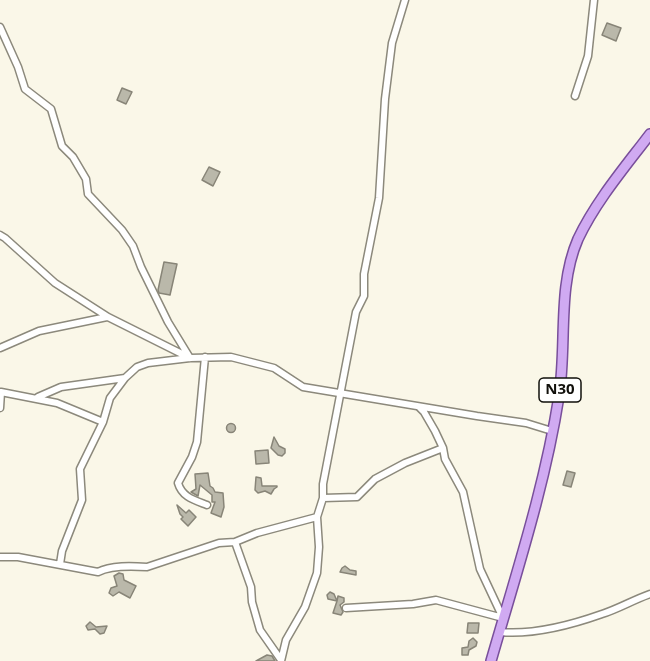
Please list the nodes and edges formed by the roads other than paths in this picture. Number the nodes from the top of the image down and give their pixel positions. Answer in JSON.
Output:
{"nodes":[{"id":1,"x":405,"y":0,"type":"edge"},
{"id":2,"x":594,"y":0,"type":"edge"},
{"id":3,"x":0,"y":27,"type":"edge"},
{"id":4,"x":575,"y":96,"type":"dead end"},
{"id":5,"x":650,"y":134,"type":"edge"},
{"id":6,"x":0,"y":236,"type":"edge"},
{"id":7,"x":108,"y":317,"type":"junction"},
{"id":8,"x":0,"y":348,"type":"edge"},
{"id":9,"x":205,"y":357,"type":"junction"},
{"id":10,"x":190,"y":358,"type":"junction"},
{"id":11,"x":125,"y":378,"type":"junction"},
{"id":12,"x":340,"y":394,"type":"junction"},
{"id":13,"x":38,"y":397,"type":"junction"},
{"id":14,"x":417,"y":405,"type":"junction"},
{"id":15,"x":0,"y":408,"type":"edge"},
{"id":16,"x":103,"y":422,"type":"junction"},
{"id":17,"x":552,"y":431,"type":"junction"},
{"id":18,"x":443,"y":448,"type":"junction"},
{"id":19,"x":323,"y":498,"type":"junction"},
{"id":20,"x":207,"y":505,"type":"dead end"},
{"id":21,"x":317,"y":517,"type":"junction"},
{"id":22,"x":235,"y":542,"type":"junction"},
{"id":23,"x":0,"y":557,"type":"edge"},
{"id":24,"x":60,"y":564,"type":"junction"},
{"id":25,"x":650,"y":594,"type":"edge"},
{"id":26,"x":346,"y":608,"type":"dead end"},
{"id":27,"x":504,"y":618,"type":"junction"},
{"id":28,"x":500,"y":632,"type":"junction"},
{"id":29,"x":281,"y":661,"type":"edge"},
{"id":30,"x":491,"y":661,"type":"edge"}],
"edges":[{"from":1,"to":12,"type":"street"},
{"from":2,"to":4,"type":"street"},
{"from":3,"to":10,"type":"street"},
{"from":5,"to":17,"type":"main road","number":"N30"},
{"from":6,"to":7,"type":"street"},
{"from":7,"to":8,"type":"street"},
{"from":7,"to":10,"type":"street"},
{"from":9,"to":10,"type":"street"},
{"from":9,"to":12,"type":"street"},
{"from":9,"to":20,"type":"street"},
{"from":10,"to":11,"type":"street"},
{"from":11,"to":13,"type":"street"},
{"from":11,"to":16,"type":"street"},
{"from":12,"to":14,"type":"street"},
{"from":12,"to":19,"type":"street"},
{"from":13,"to":15,"type":"street"},
{"from":13,"to":16,"type":"street"},
{"from":14,"to":17,"type":"street"},
{"from":14,"to":18,"type":"street"},
{"from":16,"to":24,"type":"street"},
{"from":17,"to":27,"type":"main road","number":"N30"},
{"from":18,"to":19,"type":"street"},
{"from":18,"to":27,"type":"street"},
{"from":19,"to":21,"type":"street"},
{"from":21,"to":22,"type":"street"},
{"from":21,"to":29,"type":"street"},
{"from":22,"to":24,"type":"street"},
{"from":22,"to":29,"type":"street"},
{"from":23,"to":24,"type":"street"},
{"from":25,"to":28,"type":"street"},
{"from":26,"to":27,"type":"street"},
{"from":27,"to":28,"type":"main road","number":"N30"},
{"from":28,"to":30,"type":"main road","number":"N30"}]}
